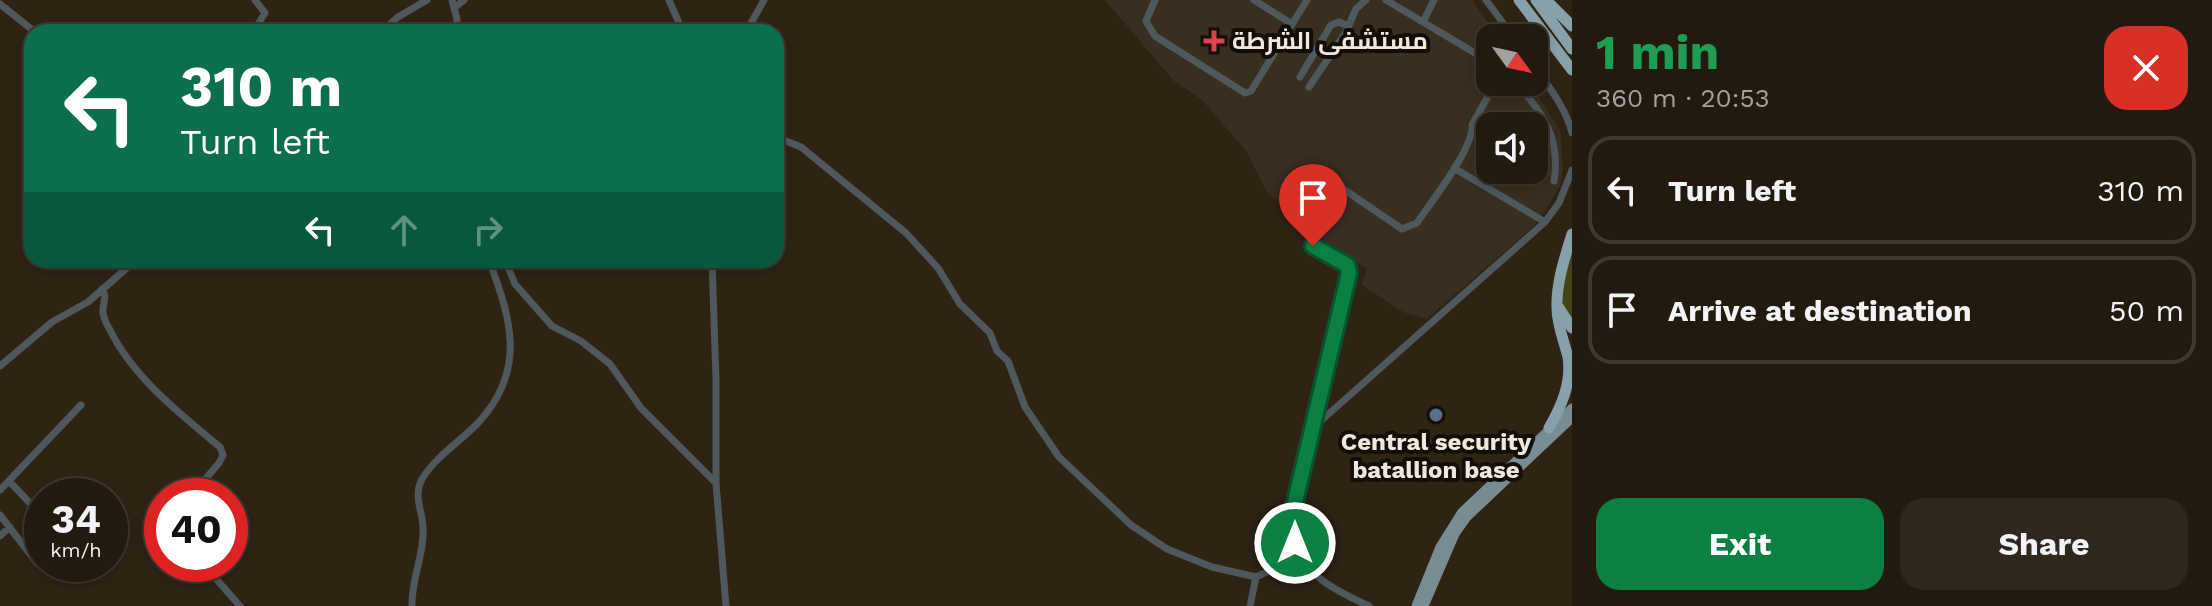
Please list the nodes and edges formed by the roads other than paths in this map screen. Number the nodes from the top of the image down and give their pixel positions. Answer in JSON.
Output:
{"nodes":[{"id":1,"x":255,"y":0,"type":"edge"},
{"id":2,"x":427,"y":0,"type":"edge"},
{"id":3,"x":464,"y":0,"type":"edge"},
{"id":4,"x":669,"y":0,"type":"edge"},
{"id":5,"x":764,"y":0,"type":"edge"},
{"id":6,"x":1155,"y":0,"type":"edge"},
{"id":7,"x":1254,"y":0,"type":"edge"},
{"id":8,"x":1307,"y":0,"type":"edge"},
{"id":9,"x":1366,"y":0,"type":"edge"},
{"id":10,"x":1386,"y":0,"type":"edge"},
{"id":11,"x":1434,"y":0,"type":"edge"},
{"id":12,"x":1486,"y":0,"type":"edge"},
{"id":13,"x":1519,"y":0,"type":"edge"},
{"id":14,"x":1536,"y":0,"type":"edge"},
{"id":15,"x":1546,"y":0,"type":"edge"},
{"id":16,"x":1266,"y":3,"type":"edge"},
{"id":17,"x":0,"y":4,"type":"edge"},
{"id":18,"x":453,"y":4,"type":"edge"},
{"id":19,"x":1423,"y":22,"type":"junction"},
{"id":20,"x":25,"y":24,"type":"edge"},
{"id":21,"x":258,"y":24,"type":"edge"},
{"id":22,"x":390,"y":24,"type":"edge"},
{"id":23,"x":457,"y":24,"type":"edge"},
{"id":24,"x":680,"y":24,"type":"edge"},
{"id":25,"x":750,"y":24,"type":"edge"},
{"id":26,"x":1292,"y":24,"type":"junction"},
{"id":27,"x":1504,"y":24,"type":"edge"},
{"id":28,"x":1348,"y":26,"type":"junction"},
{"id":29,"x":1572,"y":26,"type":"edge"},
{"id":30,"x":1572,"y":49,"type":"edge"},
{"id":31,"x":1476,"y":54,"type":"edge"},
{"id":32,"x":1569,"y":66,"type":"edge"},
{"id":33,"x":1300,"y":77,"type":"dead end"},
{"id":34,"x":1572,"y":84,"type":"edge"},
{"id":35,"x":1548,"y":86,"type":"edge"},
{"id":36,"x":1309,"y":87,"type":"dead end"},
{"id":37,"x":1488,"y":96,"type":"edge"},
{"id":38,"x":1528,"y":96,"type":"edge"},
{"id":39,"x":1572,"y":133,"type":"edge"},
{"id":40,"x":784,"y":140,"type":"edge"},
{"id":41,"x":1454,"y":168,"type":"junction"},
{"id":42,"x":1572,"y":170,"type":"edge"},
{"id":43,"x":1315,"y":180,"type":"dead end"},
{"id":44,"x":1554,"y":181,"type":"dead end"},
{"id":45,"x":1545,"y":222,"type":"junction"},
{"id":46,"x":1572,"y":234,"type":"edge"},
{"id":47,"x":1313,"y":246,"type":"dead end"},
{"id":48,"x":127,"y":268,"type":"edge"},
{"id":49,"x":491,"y":268,"type":"edge"},
{"id":50,"x":508,"y":268,"type":"edge"},
{"id":51,"x":712,"y":268,"type":"edge"},
{"id":52,"x":102,"y":289,"type":"junction"},
{"id":53,"x":1557,"y":300,"type":"junction"},
{"id":54,"x":1572,"y":328,"type":"edge"},
{"id":55,"x":0,"y":366,"type":"edge"},
{"id":56,"x":81,"y":405,"type":"dead end"},
{"id":57,"x":1572,"y":408,"type":"edge"},
{"id":58,"x":1569,"y":422,"type":"edge"},
{"id":59,"x":1313,"y":427,"type":"junction"},
{"id":60,"x":1549,"y":428,"type":"junction"},
{"id":61,"x":206,"y":478,"type":"edge"},
{"id":62,"x":9,"y":481,"type":"junction"},
{"id":63,"x":716,"y":483,"type":"junction"},
{"id":64,"x":0,"y":490,"type":"edge"},
{"id":65,"x":24,"y":497,"type":"edge"},
{"id":66,"x":0,"y":515,"type":"edge"},
{"id":67,"x":10,"y":527,"type":"junction"},
{"id":68,"x":0,"y":536,"type":"edge"},
{"id":69,"x":24,"y":546,"type":"edge"},
{"id":70,"x":1301,"y":556,"type":"junction"},
{"id":71,"x":1256,"y":577,"type":"junction"},
{"id":72,"x":219,"y":582,"type":"edge"},
{"id":73,"x":240,"y":606,"type":"edge"},
{"id":74,"x":412,"y":606,"type":"edge"},
{"id":75,"x":726,"y":606,"type":"edge"},
{"id":76,"x":1250,"y":606,"type":"edge"},
{"id":77,"x":1369,"y":606,"type":"edge"},
{"id":78,"x":1416,"y":606,"type":"edge"},
{"id":79,"x":1424,"y":606,"type":"edge"}],
"edges":[{"from":1,"to":21,"type":"street"},
{"from":2,"to":22,"type":"street"},
{"from":3,"to":18,"type":"street"},
{"from":4,"to":24,"type":"street"},
{"from":5,"to":25,"type":"street"},
{"from":6,"to":26,"type":"street"},
{"from":7,"to":16,"type":"street"},
{"from":8,"to":26,"type":"street"},
{"from":9,"to":28,"type":"street"},
{"from":10,"to":19,"type":"street"},
{"from":11,"to":19,"type":"street"},
{"from":12,"to":27,"type":"street"},
{"from":13,"to":32,"type":"highway"},
{"from":14,"to":30,"type":"highway"},
{"from":15,"to":29,"type":"highway"},
{"from":16,"to":26,"type":"street"},
{"from":17,"to":20,"type":"street"},
{"from":18,"to":23,"type":"street"},
{"from":19,"to":31,"type":"street"},
{"from":28,"to":33,"type":"street"},
{"from":28,"to":36,"type":"street"},
{"from":32,"to":34,"type":"highway"},
{"from":35,"to":39,"type":"street"},
{"from":37,"to":41,"type":"street"},
{"from":38,"to":44,"type":"street"},
{"from":40,"to":71,"type":"street"},
{"from":41,"to":43,"type":"street"},
{"from":41,"to":45,"type":"street"},
{"from":42,"to":45,"type":"street"},
{"from":45,"to":59,"type":"street"},
{"from":46,"to":53,"type":"highway"},
{"from":47,"to":59,"type":"street"},
{"from":48,"to":52,"type":"street"},
{"from":49,"to":74,"type":"street"},
{"from":50,"to":63,"type":"street"},
{"from":51,"to":63,"type":"street"},
{"from":52,"to":55,"type":"street"},
{"from":52,"to":61,"type":"street"},
{"from":53,"to":54,"type":"highway"},
{"from":53,"to":60,"type":"highway"},
{"from":56,"to":62,"type":"street"},
{"from":57,"to":60,"type":"main road"},
{"from":58,"to":79,"type":"main road"},
{"from":59,"to":70,"type":"street"},
{"from":60,"to":78,"type":"main road"},
{"from":62,"to":64,"type":"street"},
{"from":62,"to":65,"type":"street"},
{"from":63,"to":75,"type":"street"},
{"from":66,"to":67,"type":"street"},
{"from":67,"to":68,"type":"street"},
{"from":67,"to":69,"type":"street"},
{"from":70,"to":71,"type":"street"},
{"from":70,"to":77,"type":"street"},
{"from":71,"to":76,"type":"street"},
{"from":72,"to":73,"type":"street"}]}
